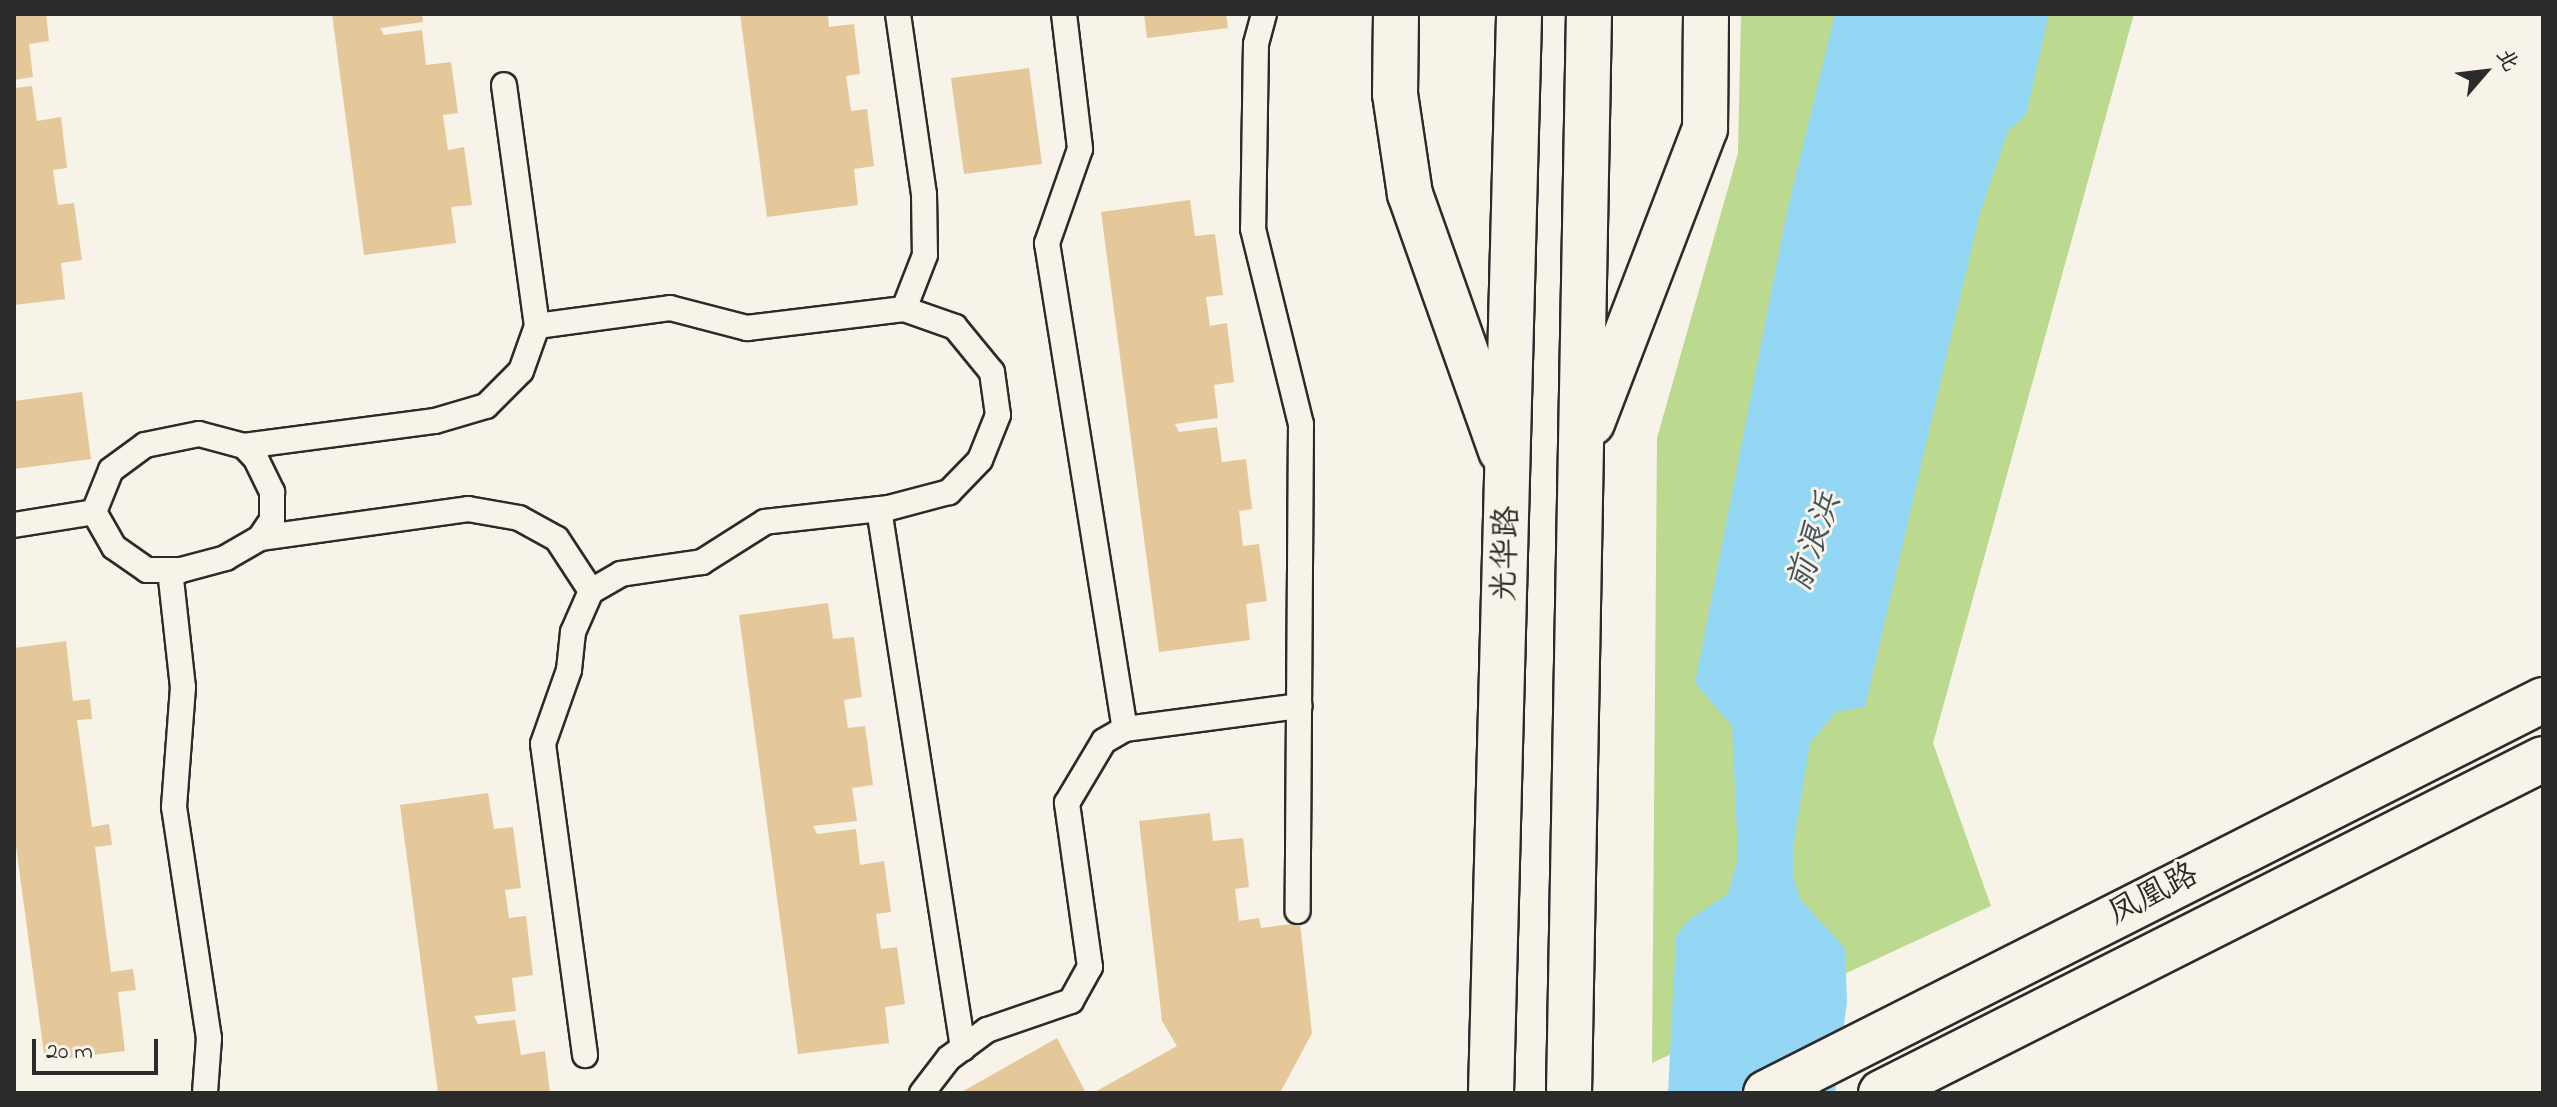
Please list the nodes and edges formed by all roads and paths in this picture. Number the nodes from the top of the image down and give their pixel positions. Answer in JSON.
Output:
{"nodes":[{"id":1,"x":898,"y":14,"type":"edge"},
{"id":2,"x":1064,"y":14,"type":"edge"},
{"id":3,"x":1264,"y":14,"type":"edge"},
{"id":4,"x":1396,"y":14,"type":"edge"},
{"id":5,"x":1519,"y":14,"type":"edge"},
{"id":6,"x":1589,"y":14,"type":"edge"},
{"id":7,"x":1706,"y":14,"type":"edge"},
{"id":8,"x":504,"y":85,"type":"dead end"},
{"id":9,"x":904,"y":309,"type":"junction"},
{"id":10,"x":537,"y":326,"type":"junction"},
{"id":11,"x":244,"y":446,"type":"junction"},
{"id":12,"x":1582,"y":447,"type":"junction"},
{"id":13,"x":1510,"y":477,"type":"junction"},
{"id":14,"x":879,"y":509,"type":"junction"},
{"id":15,"x":94,"y":512,"type":"junction"},
{"id":16,"x":14,"y":525,"type":"edge"},
{"id":17,"x":260,"y":538,"type":"junction"},
{"id":18,"x":170,"y":570,"type":"junction"},
{"id":19,"x":591,"y":591,"type":"junction"},
{"id":20,"x":2543,"y":700,"type":"edge"},
{"id":21,"x":1299,"y":706,"type":"junction"},
{"id":22,"x":1125,"y":729,"type":"junction"},
{"id":23,"x":2543,"y":759,"type":"edge"},
{"id":24,"x":1298,"y":911,"type":"dead end"},
{"id":25,"x":963,"y":1048,"type":"junction"},
{"id":26,"x":585,"y":1055,"type":"dead end"},
{"id":27,"x":205,"y":1093,"type":"edge"},
{"id":28,"x":922,"y":1093,"type":"edge"},
{"id":29,"x":1491,"y":1093,"type":"edge"},
{"id":30,"x":1569,"y":1093,"type":"edge"},
{"id":31,"x":1766,"y":1093,"type":"edge"},
{"id":32,"x":1881,"y":1093,"type":"edge"}],
"edges":[{"from":1,"to":9,"type":"lane"},
{"from":2,"to":22,"type":"lane"},
{"from":3,"to":21,"type":"lane"},
{"from":4,"to":13,"type":"main road"},
{"from":5,"to":13,"type":"main road","name":"光华路"},
{"from":6,"to":12,"type":"main road"},
{"from":7,"to":12,"type":"main road"},
{"from":8,"to":10,"type":"lane"},
{"from":9,"to":10,"type":"lane"},
{"from":9,"to":14,"type":"lane"},
{"from":10,"to":11,"type":"lane"},
{"from":11,"to":15,"type":"lane"},
{"from":11,"to":17,"type":"lane"},
{"from":12,"to":30,"type":"main road"},
{"from":13,"to":29,"type":"main road","name":"光华路"},
{"from":14,"to":19,"type":"lane"},
{"from":14,"to":25,"type":"lane"},
{"from":15,"to":16,"type":"lane"},
{"from":15,"to":18,"type":"lane"},
{"from":17,"to":18,"type":"lane"},
{"from":17,"to":19,"type":"lane"},
{"from":18,"to":27,"type":"lane"},
{"from":19,"to":26,"type":"lane"},
{"from":20,"to":31,"type":"main road","name":"凤凰路"},
{"from":21,"to":22,"type":"lane"},
{"from":21,"to":24,"type":"lane"},
{"from":22,"to":25,"type":"lane"},
{"from":23,"to":32,"type":"main road","name":"凤凰路"},
{"from":25,"to":28,"type":"lane"}]}
